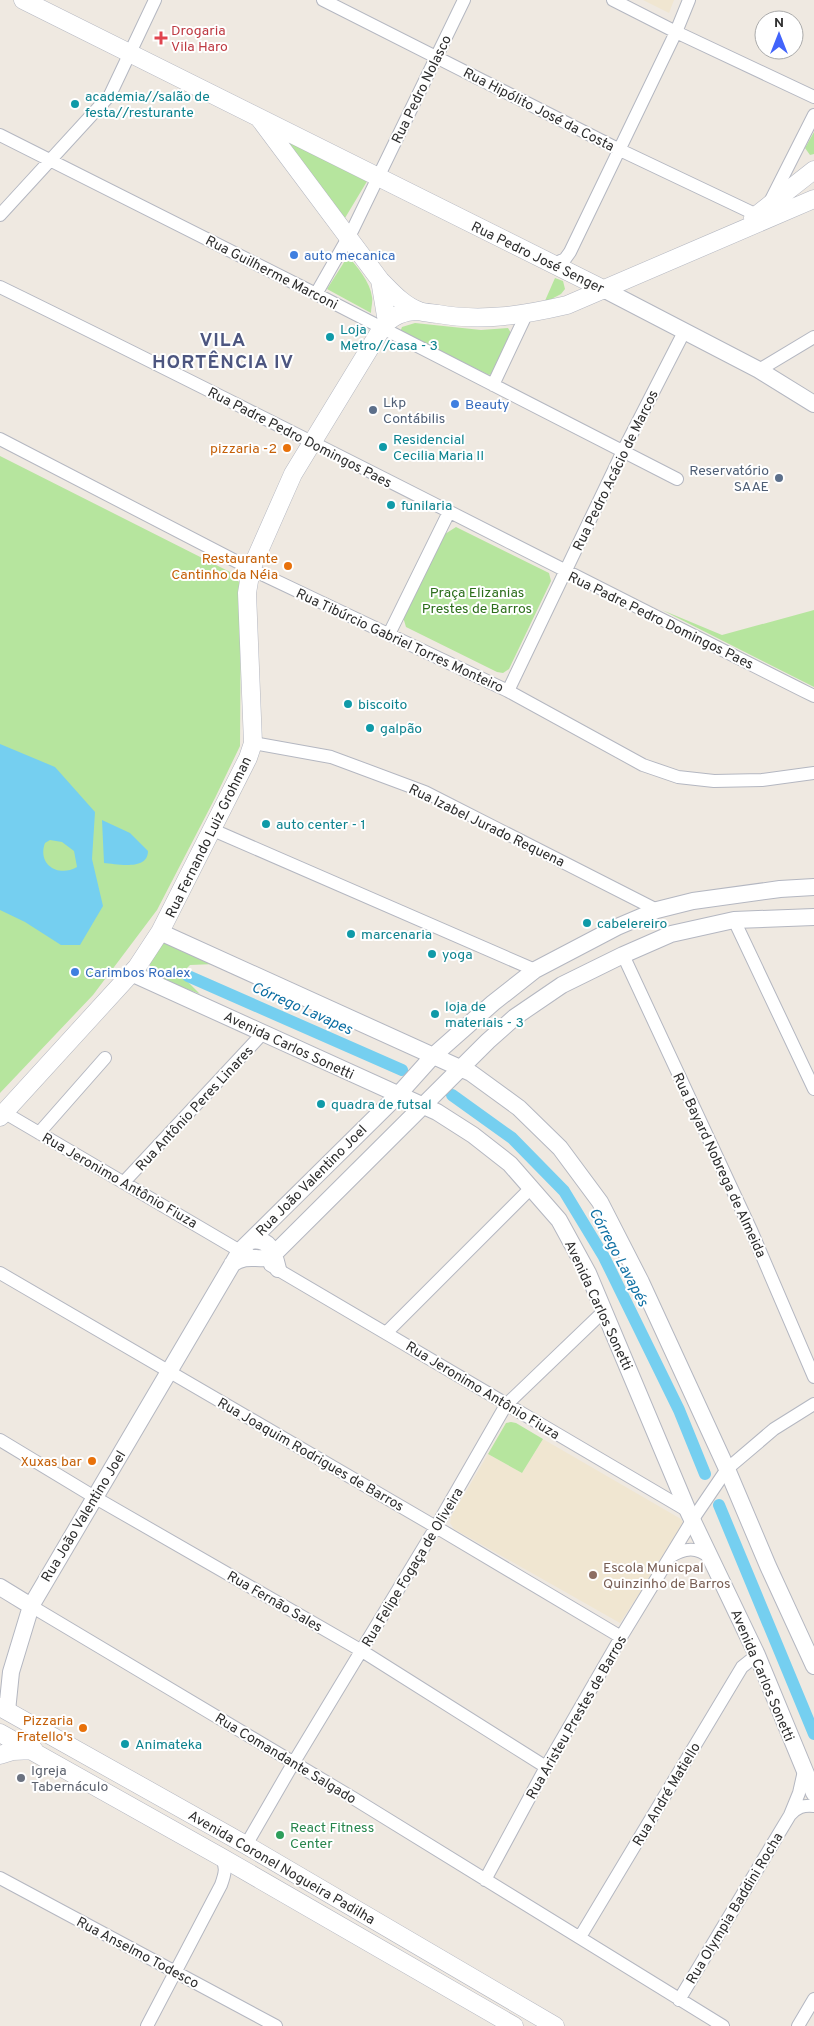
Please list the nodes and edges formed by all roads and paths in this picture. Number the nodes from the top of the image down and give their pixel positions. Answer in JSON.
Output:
{"nodes":[{"id":1,"x":23,"y":0,"type":"edge"},
{"id":2,"x":155,"y":0,"type":"edge"},
{"id":3,"x":323,"y":0,"type":"edge"},
{"id":4,"x":464,"y":0,"type":"edge"},
{"id":5,"x":613,"y":0,"type":"edge"},
{"id":6,"x":689,"y":0,"type":"edge"},
{"id":7,"x":676,"y":32,"type":"junction"},
{"id":8,"x":130,"y":53,"type":"junction"},
{"id":9,"x":436,"y":57,"type":"junction"},
{"id":10,"x":814,"y":97,"type":"edge"},
{"id":11,"x":814,"y":115,"type":"edge"},
{"id":12,"x":259,"y":118,"type":"junction"},
{"id":13,"x":0,"y":135,"type":"edge"},
{"id":14,"x":620,"y":150,"type":"junction"},
{"id":15,"x":52,"y":160,"type":"junction"},
{"id":16,"x":814,"y":170,"type":"edge"},
{"id":17,"x":378,"y":178,"type":"junction"},
{"id":18,"x":814,"y":198,"type":"edge"},
{"id":19,"x":762,"y":210,"type":"junction"},
{"id":20,"x":0,"y":215,"type":"edge"},
{"id":21,"x":727,"y":235,"type":"junction"},
{"id":22,"x":349,"y":236,"type":"junction"},
{"id":23,"x":554,"y":264,"type":"junction"},
{"id":24,"x":380,"y":280,"type":"junction"},
{"id":25,"x":0,"y":287,"type":"edge"},
{"id":26,"x":605,"y":290,"type":"junction"},
{"id":27,"x":316,"y":294,"type":"junction"},
{"id":28,"x":567,"y":306,"type":"junction"},
{"id":29,"x":420,"y":311,"type":"junction"},
{"id":30,"x":526,"y":314,"type":"junction"},
{"id":31,"x":384,"y":325,"type":"junction"},
{"id":32,"x":684,"y":332,"type":"junction"},
{"id":33,"x":814,"y":337,"type":"edge"},
{"id":34,"x":759,"y":370,"type":"junction"},
{"id":35,"x":493,"y":385,"type":"junction"},
{"id":36,"x":814,"y":404,"type":"edge"},
{"id":37,"x":0,"y":439,"type":"edge"},
{"id":38,"x":311,"y":443,"type":"junction"},
{"id":39,"x":622,"y":451,"type":"junction"},
{"id":40,"x":677,"y":479,"type":"dead end"},
{"id":41,"x":449,"y":512,"type":"junction"},
{"id":42,"x":250,"y":569,"type":"junction"},
{"id":43,"x":566,"y":572,"type":"junction"},
{"id":44,"x":389,"y":634,"type":"junction"},
{"id":45,"x":508,"y":691,"type":"junction"},
{"id":46,"x":814,"y":696,"type":"edge"},
{"id":47,"x":253,"y":743,"type":"junction"},
{"id":48,"x":814,"y":773,"type":"edge"},
{"id":49,"x":213,"y":830,"type":"junction"},
{"id":50,"x":814,"y":887,"type":"edge"},
{"id":51,"x":657,"y":910,"type":"junction"},
{"id":52,"x":814,"y":917,"type":"edge"},
{"id":53,"x":734,"y":920,"type":"junction"},
{"id":54,"x":160,"y":932,"type":"junction"},
{"id":55,"x":623,"y":955,"type":"junction"},
{"id":56,"x":134,"y":970,"type":"junction"},
{"id":57,"x":535,"y":970,"type":"junction"},
{"id":58,"x":263,"y":1033,"type":"junction"},
{"id":59,"x":433,"y":1056,"type":"junction"},
{"id":60,"x":105,"y":1058,"type":"dead end"},
{"id":61,"x":461,"y":1069,"type":"junction"},
{"id":62,"x":814,"y":1089,"type":"edge"},
{"id":63,"x":398,"y":1095,"type":"junction"},
{"id":64,"x":424,"y":1106,"type":"junction"},
{"id":65,"x":1,"y":1113,"type":"edge"},
{"id":66,"x":40,"y":1133,"type":"junction"},
{"id":67,"x":124,"y":1182,"type":"junction"},
{"id":68,"x":532,"y":1187,"type":"junction"},
{"id":69,"x":242,"y":1250,"type":"junction"},
{"id":70,"x":276,"y":1261,"type":"junction"},
{"id":71,"x":0,"y":1273,"type":"edge"},
{"id":72,"x":604,"y":1311,"type":"junction"},
{"id":73,"x":386,"y":1332,"type":"junction"},
{"id":74,"x":170,"y":1372,"type":"junction"},
{"id":75,"x":814,"y":1377,"type":"edge"},
{"id":76,"x":814,"y":1404,"type":"edge"},
{"id":77,"x":506,"y":1405,"type":"junction"},
{"id":78,"x":0,"y":1440,"type":"edge"},
{"id":79,"x":727,"y":1469,"type":"junction"},
{"id":80,"x":94,"y":1497,"type":"junction"},
{"id":81,"x":690,"y":1515,"type":"junction"},
{"id":82,"x":436,"y":1527,"type":"junction"},
{"id":83,"x":670,"y":1557,"type":"junction"},
{"id":84,"x":711,"y":1559,"type":"junction"},
{"id":85,"x":0,"y":1587,"type":"edge"},
{"id":86,"x":30,"y":1606,"type":"junction"},
{"id":87,"x":621,"y":1637,"type":"junction"},
{"id":88,"x":362,"y":1651,"type":"junction"},
{"id":89,"x":757,"y":1655,"type":"junction"},
{"id":90,"x":814,"y":1666,"type":"edge"},
{"id":91,"x":11,"y":1672,"type":"junction"},
{"id":92,"x":0,"y":1690,"type":"edge"},
{"id":93,"x":4,"y":1709,"type":"edge"},
{"id":94,"x":0,"y":1734,"type":"edge"},
{"id":95,"x":34,"y":1750,"type":"junction"},
{"id":96,"x":0,"y":1755,"type":"edge"},
{"id":97,"x":294,"y":1762,"type":"junction"},
{"id":98,"x":546,"y":1767,"type":"junction"},
{"id":99,"x":804,"y":1771,"type":"junction"},
{"id":100,"x":814,"y":1793,"type":"edge"},
{"id":101,"x":814,"y":1806,"type":"edge"},
{"id":102,"x":790,"y":1815,"type":"junction"},
{"id":103,"x":246,"y":1845,"type":"junction"},
{"id":104,"x":221,"y":1857,"type":"junction"},
{"id":105,"x":248,"y":1872,"type":"junction"},
{"id":106,"x":0,"y":1878,"type":"edge"},
{"id":107,"x":485,"y":1880,"type":"junction"},
{"id":108,"x":220,"y":1885,"type":"junction"},
{"id":109,"x":580,"y":1937,"type":"junction"},
{"id":110,"x":175,"y":1972,"type":"junction"},
{"id":111,"x":814,"y":1999,"type":"edge"},
{"id":112,"x":679,"y":2000,"type":"junction"},
{"id":113,"x":147,"y":2026,"type":"edge"},
{"id":114,"x":276,"y":2026,"type":"edge"},
{"id":115,"x":514,"y":2026,"type":"edge"},
{"id":116,"x":555,"y":2026,"type":"edge"},
{"id":117,"x":723,"y":2026,"type":"edge"},
{"id":118,"x":798,"y":2026,"type":"edge"}],
"edges":[{"from":1,"to":8,"type":"main road","name":"Rua Pedro José Senger"},
{"from":2,"to":8,"type":"street"},
{"from":3,"to":9,"type":"street","name":"Rua Hipólito José da Costa"},
{"from":4,"to":9,"type":"street","name":"Rua Pedro Nolasco"},
{"from":5,"to":7,"type":"street"},
{"from":6,"to":7,"type":"street"},
{"from":7,"to":10,"type":"street"},
{"from":7,"to":14,"type":"street"},
{"from":8,"to":12,"type":"main road","name":"Rua Pedro José Senger"},
{"from":8,"to":15,"type":"street"},
{"from":9,"to":14,"type":"street","name":"Rua Hipólito José da Costa"},
{"from":9,"to":17,"type":"street","name":"Rua Pedro Nolasco"},
{"from":11,"to":19,"type":"street"},
{"from":12,"to":17,"type":"main road","name":"Rua Pedro José Senger"},
{"from":12,"to":22,"type":"main road","name":"Rua Pedro José Senger"},
{"from":13,"to":15,"type":"street","name":"Rua Guilherme Marconi"},
{"from":14,"to":19,"type":"street","name":"Rua Hipólito José da Costa"},
{"from":14,"to":23,"type":"street"},
{"from":15,"to":20,"type":"street"},
{"from":15,"to":27,"type":"street","name":"Rua Guilherme Marconi"},
{"from":16,"to":19,"type":"main road"},
{"from":17,"to":22,"type":"street","name":"Rua Pedro Nolasco"},
{"from":17,"to":23,"type":"main road","name":"Rua Pedro José Senger"},
{"from":18,"to":21,"type":"main road"},
{"from":19,"to":21,"type":"main road"},
{"from":21,"to":26,"type":"main road"},
{"from":22,"to":24,"type":"main road","name":"Rua Pedro José Senger"},
{"from":22,"to":27,"type":"street","name":"Rua Pedro Nolasco"},
{"from":23,"to":26,"type":"main road","name":"Rua Pedro José Senger"},
{"from":23,"to":28,"type":"main road"},
{"from":24,"to":29,"type":"main road","name":"Rua Pedro José Senger"},
{"from":24,"to":31,"type":"main road"},
{"from":25,"to":38,"type":"street","name":"Rua Padre Pedro Domingos Paes"},
{"from":26,"to":28,"type":"main road"},
{"from":26,"to":32,"type":"street","name":"Rua Pedro José Senger"},
{"from":27,"to":31,"type":"street","name":"Rua Guilherme Marconi"},
{"from":28,"to":30,"type":"main road"},
{"from":29,"to":30,"type":"main road"},
{"from":29,"to":31,"type":"main road"},
{"from":30,"to":35,"type":"street"},
{"from":31,"to":35,"type":"street","name":"Rua Guilherme Marconi"},
{"from":31,"to":38,"type":"main road","name":"Rua Fernando Luiz Grohman"},
{"from":32,"to":34,"type":"street","name":"Rua Pedro José Senger"},
{"from":32,"to":39,"type":"street","name":"Rua Pedro Acácio de Marcos"},
{"from":33,"to":34,"type":"street"},
{"from":34,"to":36,"type":"street","name":"Rua Pedro José Senger"},
{"from":35,"to":39,"type":"street","name":"Rua Guilherme Marconi"},
{"from":37,"to":42,"type":"street","name":"Rua Tibúrcio Gabriel Torres Monteiro"},
{"from":38,"to":41,"type":"street","name":"Rua Padre Pedro Domingos Paes"},
{"from":38,"to":42,"type":"main road","name":"Rua Fernando Luiz Grohman"},
{"from":39,"to":40,"type":"street","name":"Rua Guilherme Marconi"},
{"from":39,"to":43,"type":"street","name":"Rua Pedro Acácio de Marcos"},
{"from":41,"to":43,"type":"street","name":"Rua Padre Pedro Domingos Paes"},
{"from":41,"to":44,"type":"street"},
{"from":42,"to":44,"type":"street","name":"Rua Tibúrcio Gabriel Torres Monteiro"},
{"from":42,"to":47,"type":"main road","name":"Rua Fernando Luiz Grohman"},
{"from":43,"to":45,"type":"street","name":"Rua Pedro Acácio de Marcos"},
{"from":43,"to":46,"type":"street","name":"Rua Padre Pedro Domingos Paes"},
{"from":44,"to":45,"type":"street","name":"Rua Tibúrcio Gabriel Torres Monteiro"},
{"from":45,"to":48,"type":"street","name":"Rua Tibúrcio Gabriel Torres Monteiro"},
{"from":47,"to":49,"type":"main road","name":"Rua Fernando Luiz Grohman"},
{"from":47,"to":51,"type":"street","name":"Rua Izabel Jurado Requena"},
{"from":49,"to":54,"type":"main road","name":"Rua Fernando Luiz Grohman"},
{"from":49,"to":57,"type":"street"},
{"from":50,"to":51,"type":"street","name":"Rua João Valentino Joel"},
{"from":51,"to":57,"type":"street","name":"Rua João Valentino Joel"},
{"from":52,"to":53,"type":"street","name":"Rua João Valentino Joel"},
{"from":53,"to":55,"type":"street","name":"Rua João Valentino Joel"},
{"from":53,"to":62,"type":"street"},
{"from":54,"to":56,"type":"main road","name":"Rua Fernando Luiz Grohman"},
{"from":54,"to":59,"type":"street"},
{"from":55,"to":61,"type":"street","name":"Rua João Valentino Joel"},
{"from":55,"to":75,"type":"street","name":"Rua Bayard Nobrega de Almeida"},
{"from":56,"to":58,"type":"street","name":"Avenida Carlos Sonetti"},
{"from":56,"to":65,"type":"main road","name":"Rua Fernando Luiz Grohman"},
{"from":57,"to":59,"type":"street","name":"Rua João Valentino Joel"},
{"from":58,"to":63,"type":"street","name":"Avenida Carlos Sonetti"},
{"from":58,"to":67,"type":"street","name":"Rua Antônio Peres Linares"},
{"from":59,"to":61,"type":"street"},
{"from":59,"to":63,"type":"street","name":"Rua João Valentino Joel"},
{"from":60,"to":66,"type":"street"},
{"from":61,"to":64,"type":"street","name":"Rua João Valentino Joel"},
{"from":61,"to":79,"type":"street"},
{"from":63,"to":64,"type":"street","name":"Avenida Carlos Sonetti"},
{"from":63,"to":69,"type":"street","name":"Rua João Valentino Joel"},
{"from":64,"to":68,"type":"street","name":"Avenida Carlos Sonetti"},
{"from":64,"to":70,"type":"street","name":"Rua João Valentino Joel"},
{"from":65,"to":66,"type":"street","name":"Rua Jeronimo Antônio Fiuza"},
{"from":66,"to":67,"type":"street","name":"Rua Jeronimo Antônio Fiuza"},
{"from":67,"to":69,"type":"street","name":"Rua Jeronimo Antônio Fiuza"},
{"from":68,"to":72,"type":"street","name":"Avenida Carlos Sonetti"},
{"from":68,"to":73,"type":"street"},
{"from":69,"to":70,"type":"street","name":"Rua João Valentino Joel"},
{"from":69,"to":70,"type":"street","name":"Rua Jeronimo Antônio Fiuza"},
{"from":69,"to":74,"type":"street","name":"Rua João Valentino Joel"},
{"from":70,"to":73,"type":"street","name":"Rua Jeronimo Antônio Fiuza"},
{"from":71,"to":74,"type":"street","name":"Rua Joaquim Rodrigues de Barros"},
{"from":72,"to":77,"type":"street","name":"Rua Felipe Fogaça de Oliveira"},
{"from":72,"to":81,"type":"street","name":"Avenida Carlos Sonetti"},
{"from":73,"to":77,"type":"street","name":"Rua Jeronimo Antônio Fiuza"},
{"from":74,"to":80,"type":"street","name":"Rua João Valentino Joel"},
{"from":74,"to":82,"type":"street","name":"Rua Joaquim Rodrigues de Barros"},
{"from":76,"to":79,"type":"street","name":"Rua Aristeu Prestes de Barros"},
{"from":77,"to":81,"type":"street","name":"Rua Jeronimo Antônio Fiuza"},
{"from":77,"to":82,"type":"street","name":"Rua Felipe Fogaça de Oliveira"},
{"from":78,"to":80,"type":"street","name":"Rua Fernão Sales"},
{"from":79,"to":81,"type":"street","name":"Rua Aristeu Prestes de Barros"},
{"from":79,"to":90,"type":"street"},
{"from":80,"to":86,"type":"street","name":"Rua João Valentino Joel"},
{"from":80,"to":88,"type":"street","name":"Rua Fernão Sales"},
{"from":81,"to":83,"type":"street","name":"Rua Aristeu Prestes de Barros"},
{"from":81,"to":84,"type":"street","name":"Avenida Carlos Sonetti"},
{"from":82,"to":87,"type":"street","name":"Rua Joaquim Rodrigues de Barros"},
{"from":82,"to":88,"type":"street","name":"Rua Felipe Fogaça de Oliveira"},
{"from":83,"to":84,"type":"street"},
{"from":83,"to":87,"type":"street","name":"Rua Aristeu Prestes de Barros"},
{"from":84,"to":89,"type":"street","name":"Avenida Carlos Sonetti"},
{"from":85,"to":86,"type":"street","name":"Rua Comandante Salgado"},
{"from":86,"to":91,"type":"street","name":"Rua João Valentino Joel"},
{"from":86,"to":97,"type":"street","name":"Rua Comandante Salgado"},
{"from":87,"to":98,"type":"street","name":"Rua Aristeu Prestes de Barros"},
{"from":88,"to":97,"type":"street","name":"Rua Felipe Fogaça de Oliveira"},
{"from":88,"to":98,"type":"street","name":"Rua Fernão Sales"},
{"from":89,"to":99,"type":"street","name":"Avenida Carlos Sonetti"},
{"from":89,"to":109,"type":"street","name":"Rua André Matiello"},
{"from":91,"to":92,"type":"street","name":"Rua João Valentino Joel"},
{"from":91,"to":93,"type":"street","name":"Rua João Valentino Joel"},
{"from":93,"to":94,"type":"main road","name":"Avenida Coronel Nogueira Padilha"},
{"from":93,"to":103,"type":"main road","name":"Avenida Coronel Nogueira Padilha"},
{"from":94,"to":95,"type":"main road","name":"Avenida Coronel Nogueira Padilha"},
{"from":95,"to":96,"type":"main road"},
{"from":95,"to":104,"type":"main road","name":"Avenida Coronel Nogueira Padilha"},
{"from":97,"to":103,"type":"street","name":"Rua Felipe Fogaça de Oliveira"},
{"from":97,"to":107,"type":"street","name":"Rua Comandante Salgado"},
{"from":98,"to":107,"type":"street","name":"Rua Aristeu Prestes de Barros"},
{"from":99,"to":100,"type":"street","name":"Avenida Carlos Sonetti"},
{"from":99,"to":102,"type":"street","name":"Rua Olympia Baddini Rocha"},
{"from":101,"to":102,"type":"street"},
{"from":102,"to":112,"type":"street","name":"Rua Olympia Baddini Rocha"},
{"from":103,"to":116,"type":"main road","name":"Avenida Coronel Nogueira Padilha"},
{"from":104,"to":105,"type":"main road","name":"Avenida Coronel Nogueira Padilha"},
{"from":104,"to":108,"type":"street"},
{"from":105,"to":108,"type":"street"},
{"from":105,"to":115,"type":"main road","name":"Avenida Coronel Nogueira Padilha"},
{"from":106,"to":110,"type":"street","name":"Rua Anselmo Todesco"},
{"from":107,"to":109,"type":"street","name":"Rua Comandante Salgado"},
{"from":108,"to":110,"type":"street"},
{"from":109,"to":112,"type":"street","name":"Rua Comandante Salgado"},
{"from":110,"to":113,"type":"street"},
{"from":110,"to":114,"type":"street","name":"Rua Anselmo Todesco"},
{"from":111,"to":118,"type":"street"},
{"from":112,"to":117,"type":"street","name":"Rua Comandante Salgado"}]}
